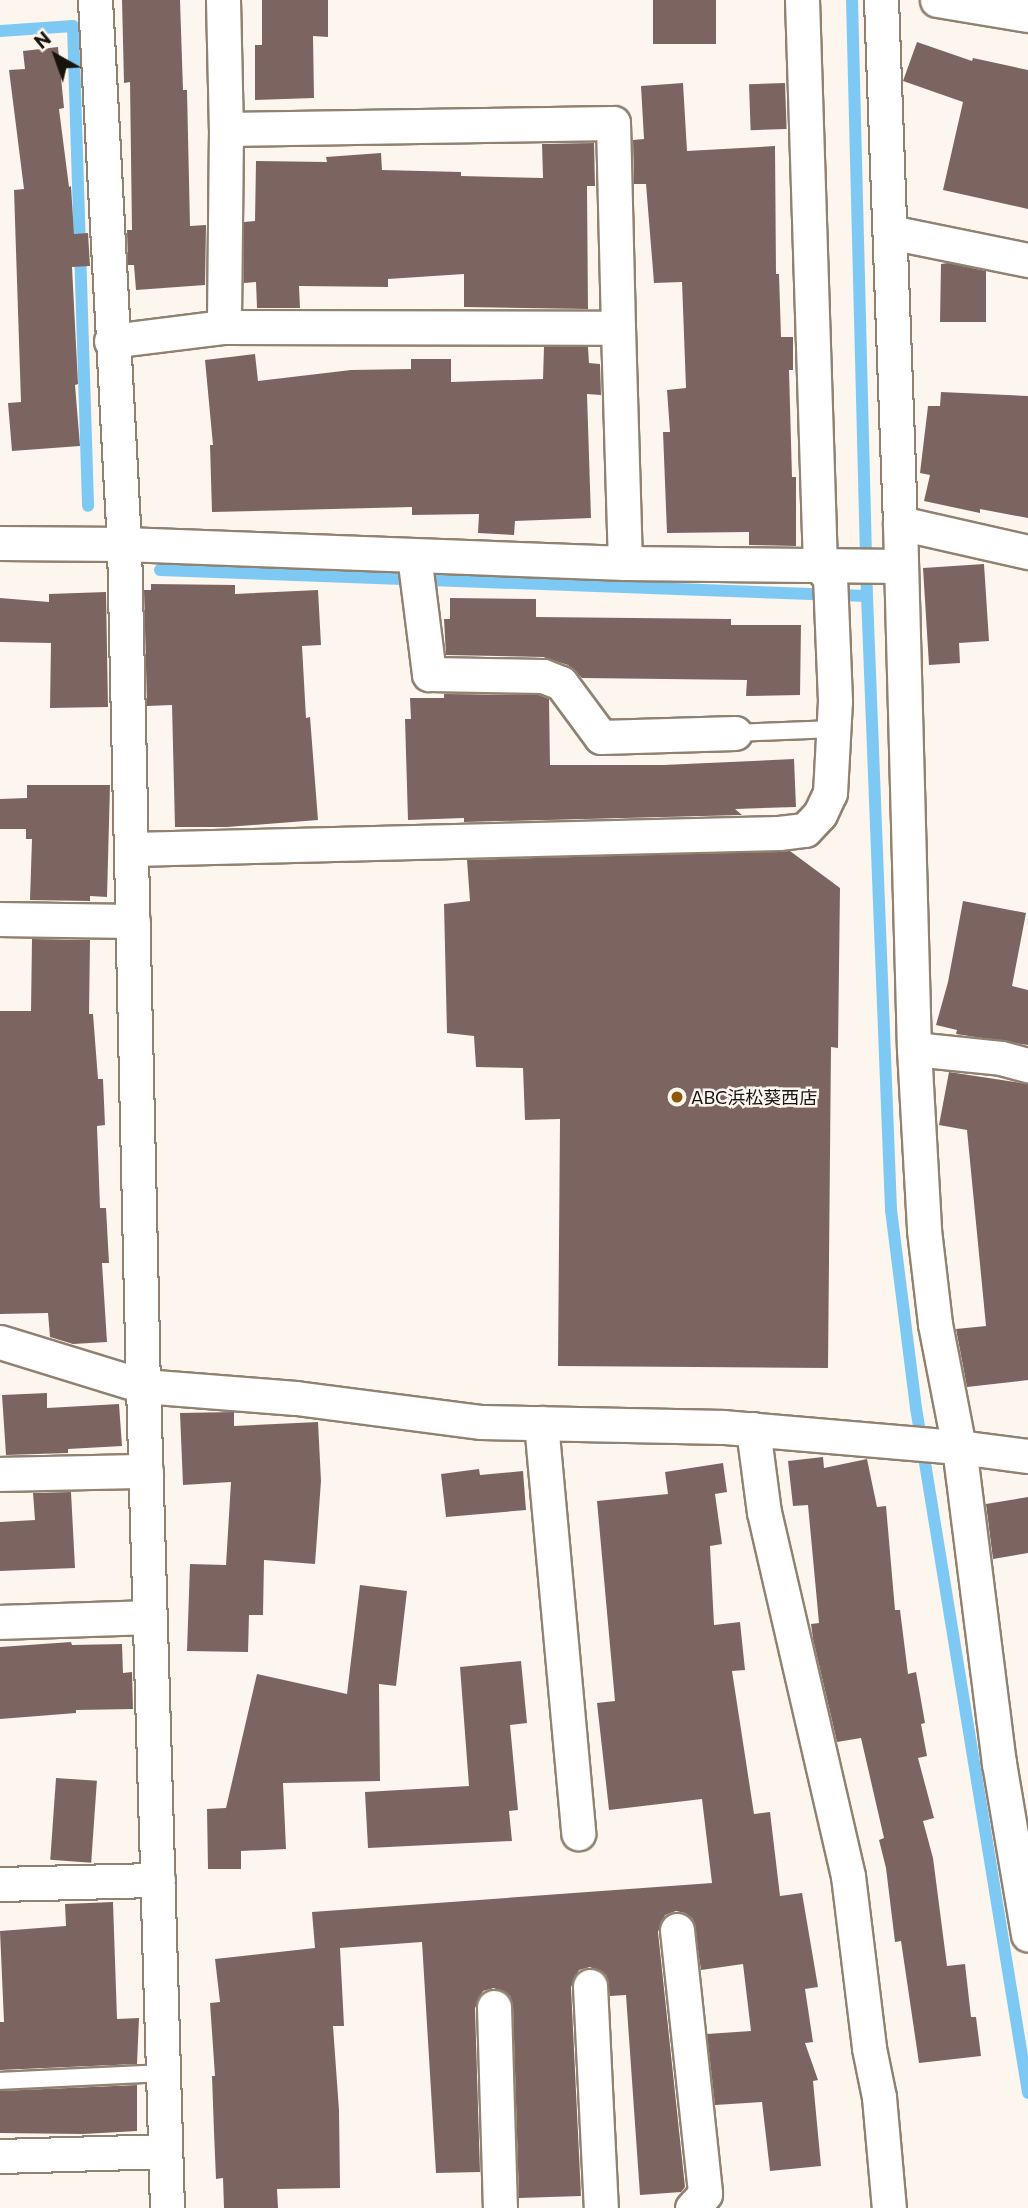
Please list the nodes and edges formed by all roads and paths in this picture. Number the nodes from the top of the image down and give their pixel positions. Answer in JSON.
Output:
{"nodes":[{"id":1,"x":95,"y":0,"type":"edge"},
{"id":2,"x":223,"y":0,"type":"edge"},
{"id":3,"x":802,"y":0,"type":"edge"},
{"id":4,"x":881,"y":0,"type":"edge"},
{"id":5,"x":937,"y":0,"type":"edge"},
{"id":6,"x":1028,"y":15,"type":"edge"},
{"id":7,"x":226,"y":129,"type":"junction"},
{"id":8,"x":890,"y":232,"type":"junction"},
{"id":9,"x":1028,"y":260,"type":"edge"},
{"id":10,"x":224,"y":327,"type":"junction"},
{"id":11,"x":618,"y":328,"type":"junction"},
{"id":12,"x":111,"y":341,"type":"junction"},
{"id":13,"x":900,"y":523,"type":"junction"},
{"id":14,"x":0,"y":543,"type":"edge"},
{"id":15,"x":124,"y":544,"type":"junction"},
{"id":16,"x":1028,"y":552,"type":"edge"},
{"id":17,"x":625,"y":563,"type":"junction"},
{"id":18,"x":893,"y":565,"type":"junction"},
{"id":19,"x":832,"y":570,"type":"junction"},
{"id":20,"x":416,"y":571,"type":"junction"},
{"id":21,"x":833,"y":729,"type":"junction"},
{"id":22,"x":735,"y":733,"type":"joint"},
{"id":23,"x":132,"y":849,"type":"junction"},
{"id":24,"x":0,"y":919,"type":"edge"},
{"id":25,"x":134,"y":921,"type":"junction"},
{"id":26,"x":914,"y":1049,"type":"junction"},
{"id":27,"x":1028,"y":1065,"type":"edge"},
{"id":28,"x":0,"y":1342,"type":"edge"},
{"id":29,"x":143,"y":1385,"type":"junction"},
{"id":30,"x":541,"y":1423,"type":"junction"},
{"id":31,"x":753,"y":1429,"type":"junction"},
{"id":32,"x":959,"y":1447,"type":"junction"},
{"id":33,"x":1028,"y":1456,"type":"edge"},
{"id":34,"x":146,"y":1471,"type":"junction"},
{"id":35,"x":0,"y":1474,"type":"edge"},
{"id":36,"x":150,"y":1617,"type":"junction"},
{"id":37,"x":0,"y":1622,"type":"edge"},
{"id":38,"x":1017,"y":1798,"type":"edge"},
{"id":39,"x":578,"y":1833,"type":"dead end"},
{"id":40,"x":158,"y":1880,"type":"junction"},
{"id":41,"x":0,"y":1884,"type":"edge"},
{"id":42,"x":677,"y":1930,"type":"dead end"},
{"id":43,"x":1028,"y":1935,"type":"edge"},
{"id":44,"x":590,"y":1986,"type":"dead end"},
{"id":45,"x":494,"y":2007,"type":"dead end"},
{"id":46,"x":162,"y":2073,"type":"junction"},
{"id":47,"x":0,"y":2081,"type":"edge"},
{"id":48,"x":164,"y":2151,"type":"junction"},
{"id":49,"x":0,"y":2156,"type":"edge"},
{"id":50,"x":167,"y":2208,"type":"edge"},
{"id":51,"x":500,"y":2208,"type":"edge"},
{"id":52,"x":601,"y":2208,"type":"edge"},
{"id":53,"x":692,"y":2208,"type":"edge"},
{"id":54,"x":889,"y":2208,"type":"edge"}],
"edges":[{"from":1,"to":12,"type":"street"},
{"from":2,"to":7,"type":"street"},
{"from":3,"to":19,"type":"street"},
{"from":4,"to":8,"type":"street"},
{"from":5,"to":6,"type":"street"},
{"from":7,"to":10,"type":"street"},
{"from":7,"to":11,"type":"street"},
{"from":8,"to":9,"type":"street"},
{"from":8,"to":13,"type":"street"},
{"from":10,"to":11,"type":"street"},
{"from":10,"to":12,"type":"street"},
{"from":11,"to":17,"type":"street"},
{"from":12,"to":15,"type":"street"},
{"from":13,"to":16,"type":"street"},
{"from":13,"to":18,"type":"street"},
{"from":14,"to":15,"type":"street"},
{"from":15,"to":20,"type":"street"},
{"from":15,"to":23,"type":"street"},
{"from":17,"to":19,"type":"street"},
{"from":17,"to":20,"type":"street"},
{"from":18,"to":19,"type":"street"},
{"from":18,"to":26,"type":"street"},
{"from":19,"to":21,"type":"street"},
{"from":20,"to":22,"type":"street"},
{"from":21,"to":22,"type":"lane"},
{"from":21,"to":23,"type":"street"},
{"from":23,"to":25,"type":"street"},
{"from":24,"to":25,"type":"street"},
{"from":25,"to":29,"type":"street"},
{"from":26,"to":27,"type":"street"},
{"from":26,"to":32,"type":"street"},
{"from":28,"to":29,"type":"street"},
{"from":29,"to":30,"type":"street"},
{"from":29,"to":34,"type":"street"},
{"from":30,"to":31,"type":"street"},
{"from":30,"to":39,"type":"street"},
{"from":31,"to":32,"type":"street"},
{"from":31,"to":54,"type":"street"},
{"from":32,"to":33,"type":"street"},
{"from":32,"to":38,"type":"street"},
{"from":34,"to":35,"type":"street"},
{"from":34,"to":36,"type":"street"},
{"from":36,"to":37,"type":"street"},
{"from":36,"to":40,"type":"street"},
{"from":38,"to":43,"type":"street"},
{"from":40,"to":41,"type":"street"},
{"from":40,"to":46,"type":"street"},
{"from":42,"to":53,"type":"street"},
{"from":44,"to":52,"type":"street"},
{"from":45,"to":51,"type":"street"},
{"from":46,"to":47,"type":"lane"},
{"from":46,"to":48,"type":"street"},
{"from":48,"to":49,"type":"street"},
{"from":48,"to":50,"type":"street"}]}
